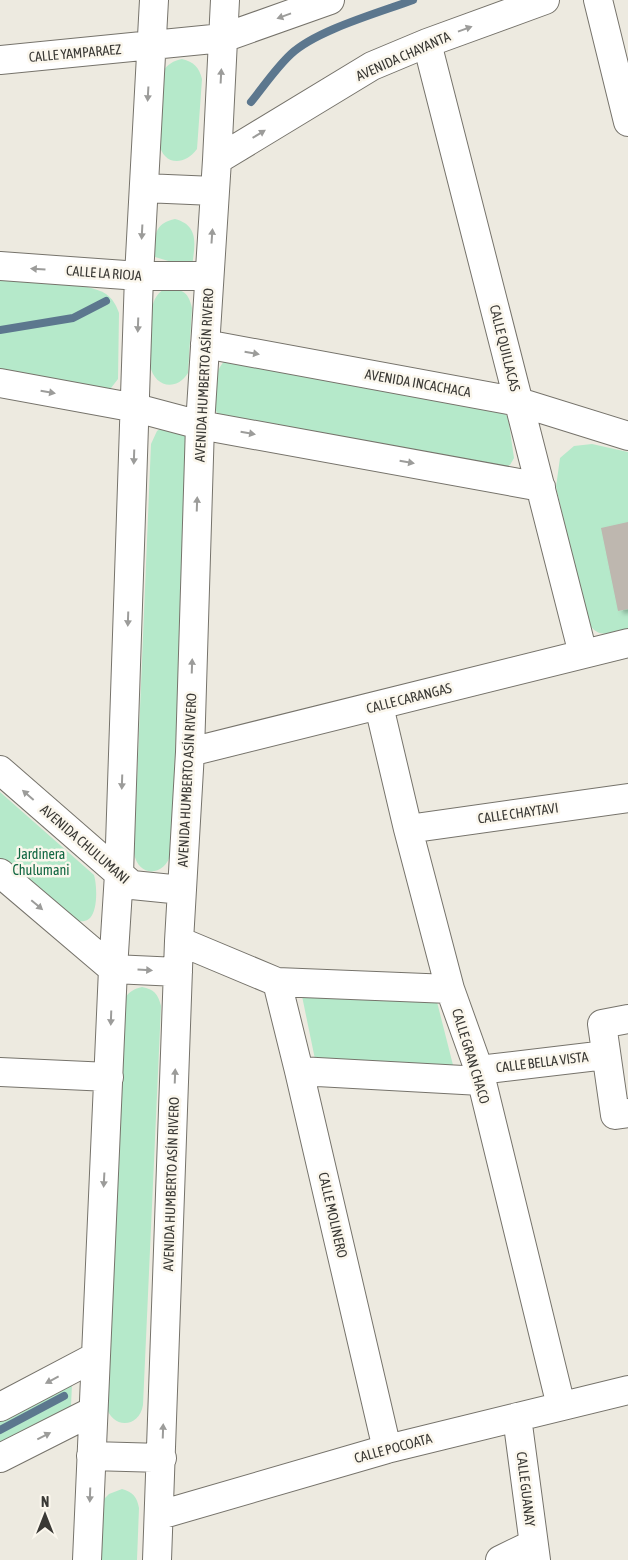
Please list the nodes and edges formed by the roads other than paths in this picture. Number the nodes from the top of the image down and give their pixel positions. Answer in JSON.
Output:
{"nodes":[{"id":1,"x":154,"y":0,"type":"edge"},
{"id":2,"x":225,"y":0,"type":"edge"},
{"id":3,"x":330,"y":0,"type":"edge"},
{"id":4,"x":545,"y":0,"type":"edge"},
{"id":5,"x":598,"y":0,"type":"edge"},
{"id":6,"x":223,"y":38,"type":"junction"},
{"id":7,"x":427,"y":43,"type":"junction"},
{"id":8,"x":151,"y":46,"type":"junction"},
{"id":9,"x":0,"y":60,"type":"edge"},
{"id":10,"x":628,"y":122,"type":"edge"},
{"id":11,"x":217,"y":160,"type":"junction"},
{"id":12,"x":144,"y":188,"type":"junction"},
{"id":13,"x":214,"y":191,"type":"junction"},
{"id":14,"x":0,"y":266,"type":"edge"},
{"id":15,"x":139,"y":276,"type":"junction"},
{"id":16,"x":209,"y":276,"type":"junction"},
{"id":17,"x":204,"y":344,"type":"junction"},
{"id":18,"x":0,"y":383,"type":"edge"},
{"id":19,"x":519,"y":402,"type":"junction"},
{"id":20,"x":136,"y":408,"type":"junction"},
{"id":21,"x":200,"y":425,"type":"junction"},
{"id":22,"x":628,"y":436,"type":"edge"},
{"id":23,"x":541,"y":487,"type":"junction"},
{"id":24,"x":628,"y":642,"type":"edge"},
{"id":25,"x":583,"y":654,"type":"junction"},
{"id":26,"x":379,"y":706,"type":"junction"},
{"id":27,"x":190,"y":752,"type":"junction"},
{"id":28,"x":0,"y":770,"type":"edge"},
{"id":29,"x":628,"y":798,"type":"edge"},
{"id":30,"x":408,"y":829,"type":"junction"},
{"id":31,"x":0,"y":873,"type":"edge"},
{"id":32,"x":119,"y":874,"type":"junction"},
{"id":33,"x":182,"y":890,"type":"junction"},
{"id":34,"x":180,"y":940,"type":"junction"},
{"id":35,"x":113,"y":969,"type":"junction"},
{"id":36,"x":178,"y":972,"type":"junction"},
{"id":37,"x":277,"y":982,"type":"junction"},
{"id":38,"x":450,"y":989,"type":"junction"},
{"id":39,"x":628,"y":1019,"type":"edge"},
{"id":40,"x":606,"y":1055,"type":"junction"},
{"id":41,"x":299,"y":1071,"type":"junction"},
{"id":42,"x":0,"y":1072,"type":"edge"},
{"id":43,"x":480,"y":1075,"type":"junction"},
{"id":44,"x":109,"y":1077,"type":"junction"},
{"id":45,"x":628,"y":1113,"type":"edge"},
{"id":46,"x":95,"y":1357,"type":"junction"},
{"id":47,"x":628,"y":1390,"type":"edge"},
{"id":48,"x":561,"y":1406,"type":"junction"},
{"id":49,"x":0,"y":1407,"type":"edge"},
{"id":50,"x":93,"y":1412,"type":"junction"},
{"id":51,"x":517,"y":1417,"type":"junction"},
{"id":52,"x":387,"y":1449,"type":"junction"},
{"id":53,"x":91,"y":1456,"type":"junction"},
{"id":54,"x":0,"y":1458,"type":"edge"},
{"id":55,"x":162,"y":1458,"type":"junction"},
{"id":56,"x":160,"y":1515,"type":"junction"},
{"id":57,"x":535,"y":1552,"type":"edge"},
{"id":58,"x":87,"y":1560,"type":"edge"},
{"id":59,"x":158,"y":1560,"type":"edge"},
{"id":60,"x":500,"y":1560,"type":"edge"}],
"edges":[{"from":1,"to":8,"type":"street"},
{"from":2,"to":6,"type":"street","name":"AVENIDA HUMBERTO ASÍN RIVERO"},
{"from":3,"to":6,"type":"street","one_way":true},
{"from":7,"to":4,"type":"street","name":"AVENIDA CHAYANTA","one_way":true},
{"from":5,"to":10,"type":"street"},
{"from":6,"to":8,"type":"street"},
{"from":11,"to":6,"type":"street","name":"AVENIDA HUMBERTO ASÍN RIVERO","one_way":true},
{"from":11,"to":7,"type":"street","name":"AVENIDA CHAYANTA","one_way":true},
{"from":7,"to":19,"type":"street","name":"CALLE QUILLACAS"},
{"from":8,"to":9,"type":"street","name":"CALLE YAMPARAEZ"},
{"from":8,"to":12,"type":"street","one_way":true},
{"from":11,"to":13,"type":"street","name":"AVENIDA HUMBERTO ASÍN RIVERO"},
{"from":12,"to":13,"type":"street"},
{"from":12,"to":15,"type":"street","one_way":true},
{"from":16,"to":13,"type":"street","name":"AVENIDA HUMBERTO ASÍN RIVERO","one_way":true},
{"from":15,"to":14,"type":"street","name":"CALLE LA RIOJA","one_way":true},
{"from":15,"to":16,"type":"street","name":"CALLE LA RIOJA"},
{"from":15,"to":20,"type":"street","one_way":true},
{"from":16,"to":17,"type":"street","name":"AVENIDA HUMBERTO ASÍN RIVERO"},
{"from":17,"to":19,"type":"street","name":"AVENIDA INCACHACA","one_way":true},
{"from":17,"to":21,"type":"street","name":"AVENIDA HUMBERTO ASÍN RIVERO"},
{"from":18,"to":20,"type":"street","one_way":true},
{"from":19,"to":22,"type":"street","name":"AVENIDA INCACHACA"},
{"from":19,"to":23,"type":"street","name":"CALLE QUILLACAS"},
{"from":20,"to":21,"type":"street"},
{"from":20,"to":32,"type":"street","one_way":true},
{"from":21,"to":23,"type":"street","one_way":true},
{"from":27,"to":21,"type":"street","name":"AVENIDA HUMBERTO ASÍN RIVERO","one_way":true},
{"from":23,"to":25,"type":"street","name":"CALLE QUILLACAS"},
{"from":24,"to":25,"type":"street","name":"CALLE CARANGAS"},
{"from":25,"to":26,"type":"street","name":"CALLE CARANGAS"},
{"from":26,"to":27,"type":"street","name":"CALLE CARANGAS"},
{"from":26,"to":30,"type":"street","name":"CALLE GRAN CHACO"},
{"from":27,"to":33,"type":"street","name":"AVENIDA HUMBERTO ASÍN RIVERO"},
{"from":32,"to":28,"type":"street","name":"AVENIDA CHULUMANI","one_way":true},
{"from":29,"to":30,"type":"street","name":"CALLE CHAYTAVI"},
{"from":30,"to":38,"type":"street","name":"CALLE GRAN CHACO"},
{"from":31,"to":35,"type":"street","one_way":true},
{"from":32,"to":33,"type":"street","name":"AVENIDA CHULUMANI"},
{"from":32,"to":35,"type":"street"},
{"from":33,"to":34,"type":"street","name":"AVENIDA HUMBERTO ASÍN RIVERO"},
{"from":34,"to":36,"type":"street","name":"AVENIDA HUMBERTO ASÍN RIVERO"},
{"from":34,"to":37,"type":"street"},
{"from":35,"to":36,"type":"street","one_way":true},
{"from":35,"to":44,"type":"street","one_way":true},
{"from":55,"to":36,"type":"street","name":"AVENIDA HUMBERTO ASÍN RIVERO","one_way":true},
{"from":37,"to":38,"type":"street"},
{"from":37,"to":41,"type":"street","name":"CALLE MOLINERO"},
{"from":38,"to":43,"type":"street","name":"CALLE GRAN CHACO"},
{"from":39,"to":40,"type":"street","name":"CALLE BELLA VISTA"},
{"from":40,"to":43,"type":"street","name":"CALLE BELLA VISTA"},
{"from":40,"to":45,"type":"street","name":"CALLE BELLA VISTA"},
{"from":41,"to":43,"type":"street","name":"CALLE BELLA VISTA"},
{"from":41,"to":52,"type":"street","name":"CALLE MOLINERO"},
{"from":42,"to":44,"type":"street"},
{"from":43,"to":48,"type":"street","name":"CALLE GRAN CHACO"},
{"from":44,"to":46,"type":"street","one_way":true},
{"from":46,"to":49,"type":"street","one_way":true},
{"from":46,"to":50,"type":"street"},
{"from":47,"to":48,"type":"street","name":"CALLE POCOATA"},
{"from":48,"to":51,"type":"street","name":"CALLE POCOATA"},
{"from":50,"to":53,"type":"street"},
{"from":54,"to":50,"type":"street","one_way":true},
{"from":51,"to":52,"type":"street","name":"CALLE POCOATA"},
{"from":51,"to":57,"type":"street","name":"CALLE GUANAY"},
{"from":52,"to":56,"type":"street","name":"CALLE POCOATA"},
{"from":53,"to":55,"type":"street"},
{"from":53,"to":58,"type":"street","one_way":true},
{"from":55,"to":56,"type":"street","name":"AVENIDA HUMBERTO ASÍN RIVERO"},
{"from":56,"to":59,"type":"street","name":"AVENIDA HUMBERTO ASÍN RIVERO"},
{"from":57,"to":60,"type":"street"}]}
